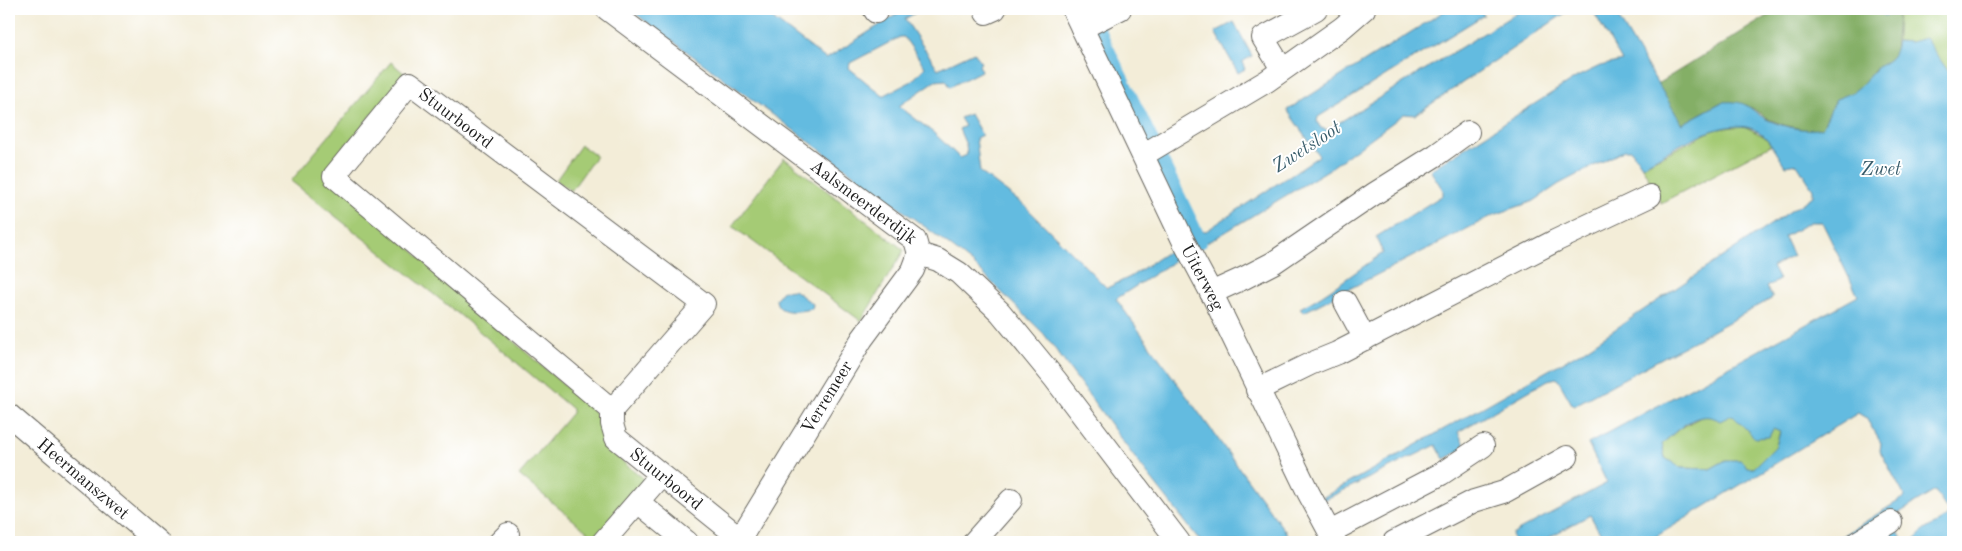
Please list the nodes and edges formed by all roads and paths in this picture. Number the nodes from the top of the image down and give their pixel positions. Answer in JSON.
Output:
{"nodes":[{"id":1,"x":607,"y":9,"type":"edge"},
{"id":2,"x":1120,"y":9,"type":"edge"},
{"id":3,"x":1316,"y":9,"type":"edge"},
{"id":4,"x":1356,"y":11,"type":"edge"},
{"id":5,"x":1085,"y":21,"type":"edge"},
{"id":6,"x":1282,"y":70,"type":"junction"},
{"id":7,"x":1468,"y":132,"type":"dead end"},
{"id":8,"x":1151,"y":151,"type":"junction"},
{"id":9,"x":1650,"y":196,"type":"dead end"},
{"id":10,"x":919,"y":254,"type":"junction"},
{"id":11,"x":1211,"y":292,"type":"junction"},
{"id":12,"x":1345,"y":302,"type":"dead end"},
{"id":13,"x":1365,"y":339,"type":"junction"},
{"id":14,"x":1257,"y":390,"type":"junction"},
{"id":15,"x":612,"y":410,"type":"junction"},
{"id":16,"x":9,"y":415,"type":"edge"},
{"id":17,"x":1483,"y":446,"type":"dead end"},
{"id":18,"x":1567,"y":457,"type":"dead end"},
{"id":19,"x":660,"y":476,"type":"junction"},
{"id":20,"x":1011,"y":500,"type":"dead end"},
{"id":21,"x":638,"y":502,"type":"junction"},
{"id":22,"x":1891,"y":522,"type":"dead end"},
{"id":23,"x":1332,"y":537,"type":"edge"},
{"id":24,"x":739,"y":540,"type":"edge"},
{"id":25,"x":158,"y":542,"type":"edge"},
{"id":26,"x":603,"y":542,"type":"edge"},
{"id":27,"x":687,"y":542,"type":"edge"},
{"id":28,"x":974,"y":542,"type":"edge"},
{"id":29,"x":1179,"y":542,"type":"edge"},
{"id":30,"x":1394,"y":542,"type":"edge"},
{"id":31,"x":1858,"y":542,"type":"edge"}],
"edges":[{"from":1,"to":10,"type":"street","name":"Aalsmeerderdijk"},
{"from":2,"to":5,"type":"street"},
{"from":3,"to":6,"type":"street"},
{"from":4,"to":6,"type":"street"},
{"from":5,"to":8,"type":"street","name":"Uiterweg"},
{"from":6,"to":8,"type":"street"},
{"from":7,"to":11,"type":"street"},
{"from":8,"to":11,"type":"street","name":"Uiterweg"},
{"from":9,"to":13,"type":"street"},
{"from":10,"to":24,"type":"street","name":"Verremeer"},
{"from":10,"to":29,"type":"street","name":"Aalsmeerderdijk"},
{"from":11,"to":14,"type":"street","name":"Uiterweg"},
{"from":12,"to":13,"type":"street"},
{"from":13,"to":14,"type":"street"},
{"from":14,"to":23,"type":"street","name":"Uiterweg"},
{"from":15,"to":15,"type":"street","name":"Stuurboord"},
{"from":15,"to":19,"type":"street","name":"Stuurboord"},
{"from":16,"to":25,"type":"street","name":"Heermanszwet"},
{"from":17,"to":23,"type":"street"},
{"from":18,"to":30,"type":"street"},
{"from":19,"to":21,"type":"street"},
{"from":19,"to":24,"type":"street","name":"Stuurboord"},
{"from":20,"to":28,"type":"street"},
{"from":21,"to":26,"type":"street"},
{"from":21,"to":27,"type":"street"},
{"from":22,"to":31,"type":"street"}]}
